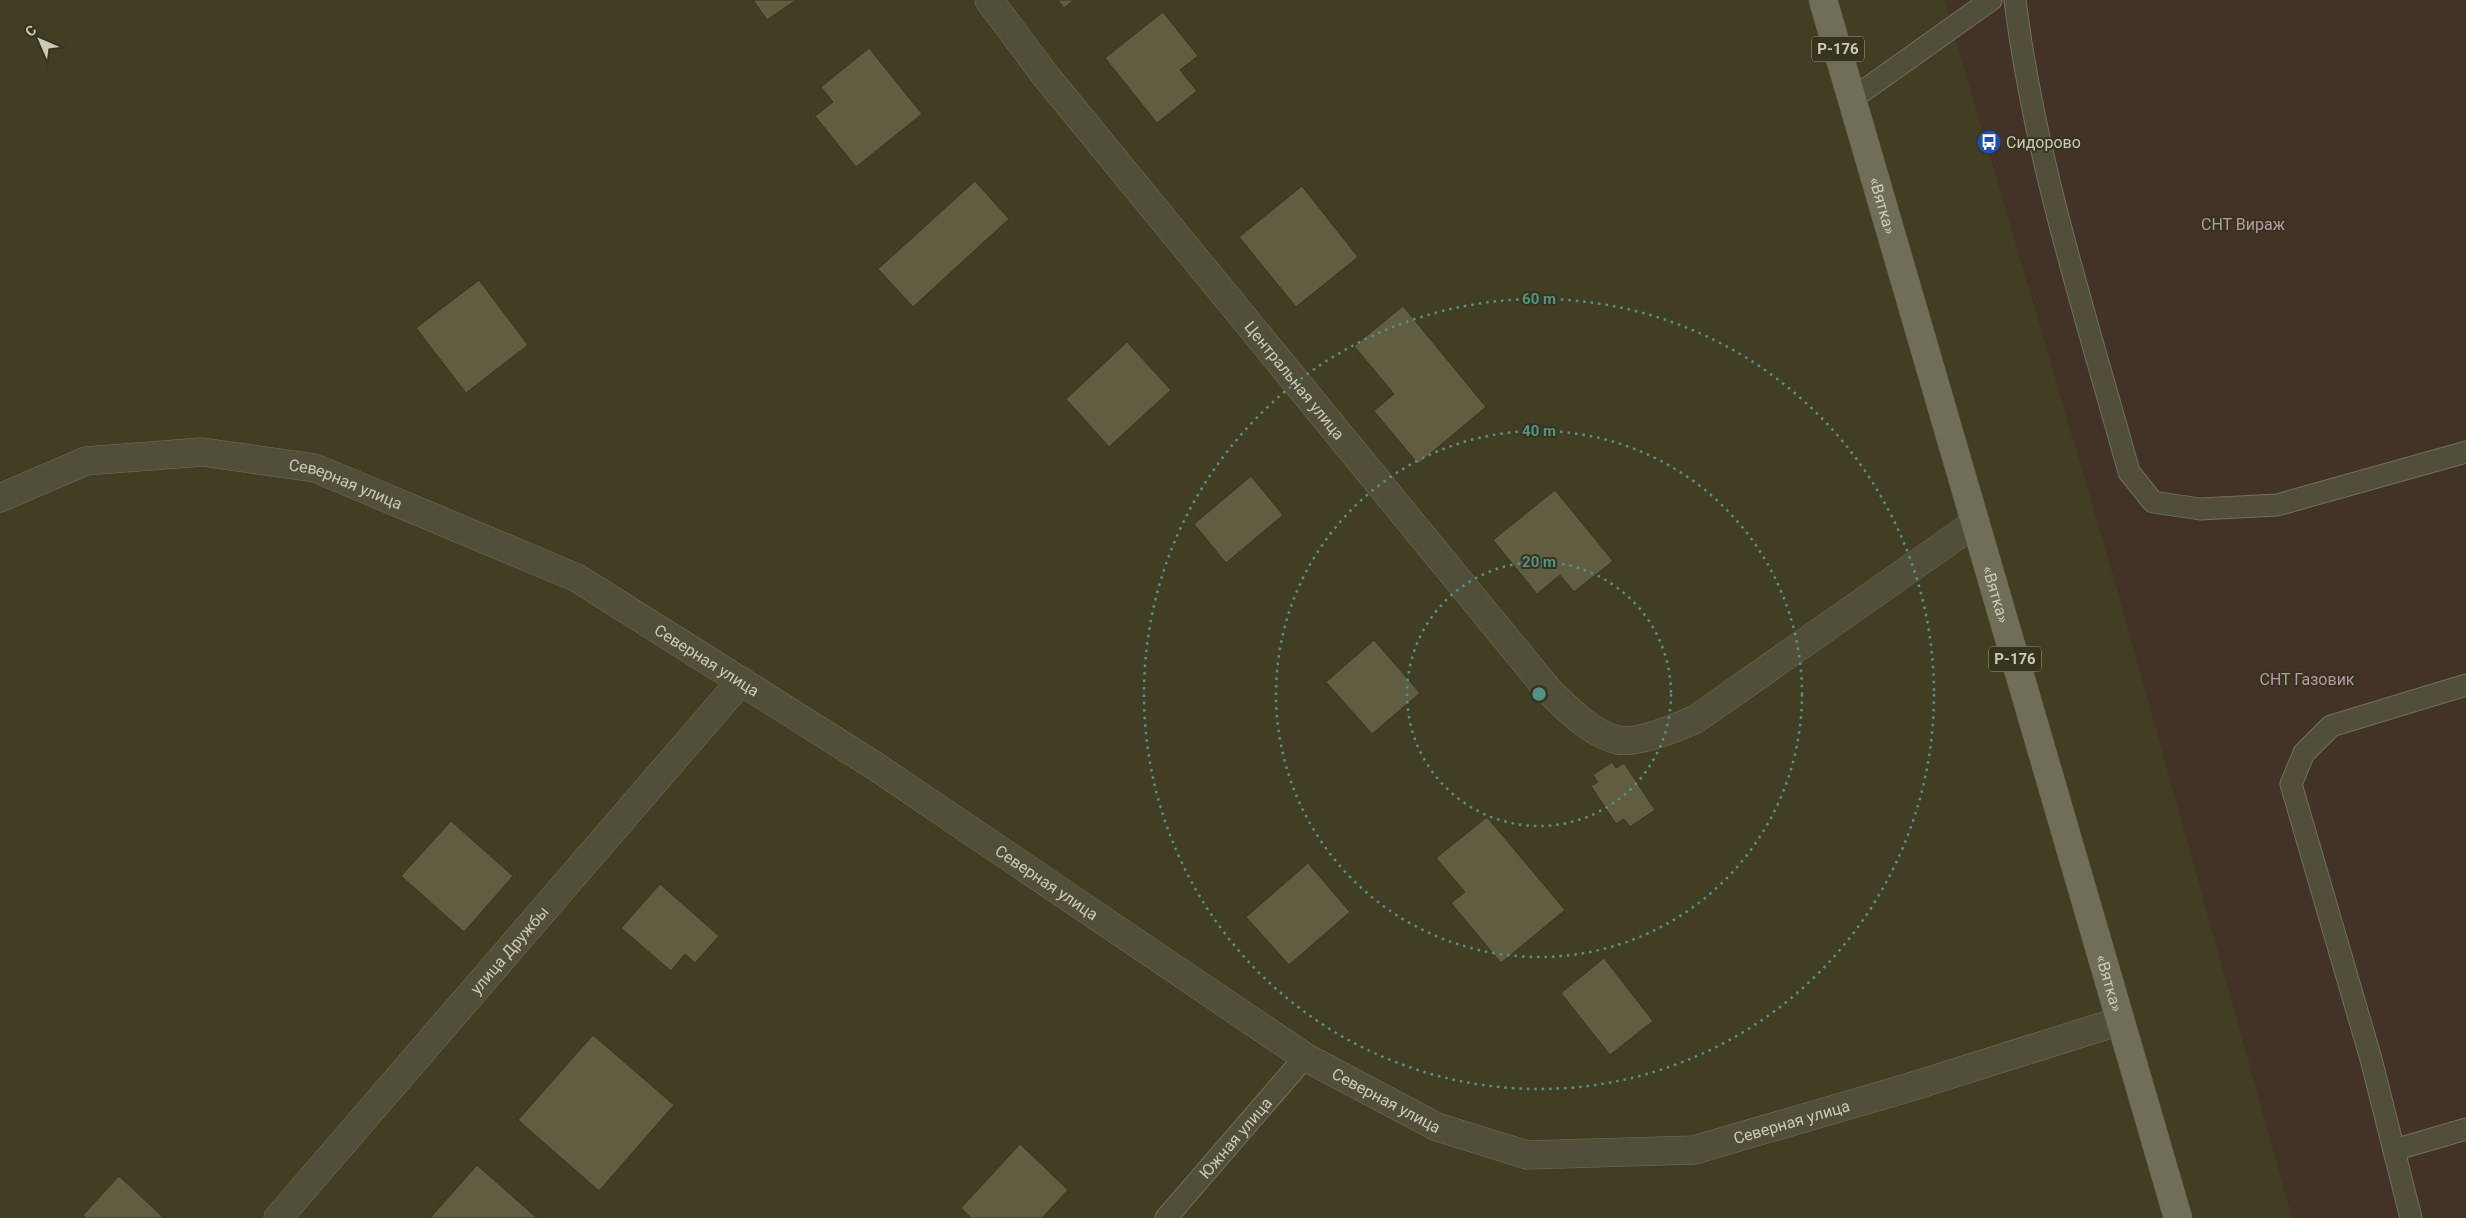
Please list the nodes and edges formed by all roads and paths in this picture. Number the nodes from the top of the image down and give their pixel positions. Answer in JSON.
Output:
{"nodes":[{"id":1,"x":989,"y":0,"type":"edge"},
{"id":2,"x":1823,"y":0,"type":"edge"},
{"id":3,"x":1992,"y":0,"type":"edge"},
{"id":4,"x":2015,"y":0,"type":"edge"},
{"id":5,"x":1852,"y":99,"type":"junction"},
{"id":6,"x":2466,"y":452,"type":"edge"},
{"id":7,"x":0,"y":498,"type":"edge"},
{"id":8,"x":1975,"y":523,"type":"junction"},
{"id":9,"x":741,"y":681,"type":"junction"},
{"id":10,"x":2466,"y":686,"type":"edge"},
{"id":11,"x":2120,"y":1021,"type":"junction"},
{"id":12,"x":1305,"y":1057,"type":"junction"},
{"id":13,"x":2466,"y":1129,"type":"edge"},
{"id":14,"x":2394,"y":1150,"type":"junction"},
{"id":15,"x":278,"y":1218,"type":"edge"},
{"id":16,"x":1166,"y":1218,"type":"edge"},
{"id":17,"x":2178,"y":1218,"type":"edge"},
{"id":18,"x":2411,"y":1218,"type":"edge"}],
"edges":[{"from":1,"to":8,"type":"street","name":"Центральная улица"},
{"from":2,"to":5,"type":"main road","name":"«Вятка»","number":"Р-176"},
{"from":3,"to":5,"type":"lane"},
{"from":4,"to":6,"type":"lane"},
{"from":5,"to":8,"type":"main road","name":"«Вятка»","number":"Р-176"},
{"from":7,"to":9,"type":"street","name":"Северная улица"},
{"from":8,"to":11,"type":"main road","name":"«Вятка»","number":"Р-176"},
{"from":9,"to":12,"type":"street","name":"Северная улица"},
{"from":9,"to":15,"type":"street","name":"улица Дружбы"},
{"from":10,"to":14,"type":"lane"},
{"from":11,"to":12,"type":"street","name":"Северная улица"},
{"from":11,"to":17,"type":"main road","name":"«Вятка»","number":"Р-176"},
{"from":12,"to":16,"type":"lane","name":"Южная улица"},
{"from":13,"to":14,"type":"lane"},
{"from":14,"to":18,"type":"lane"}]}
